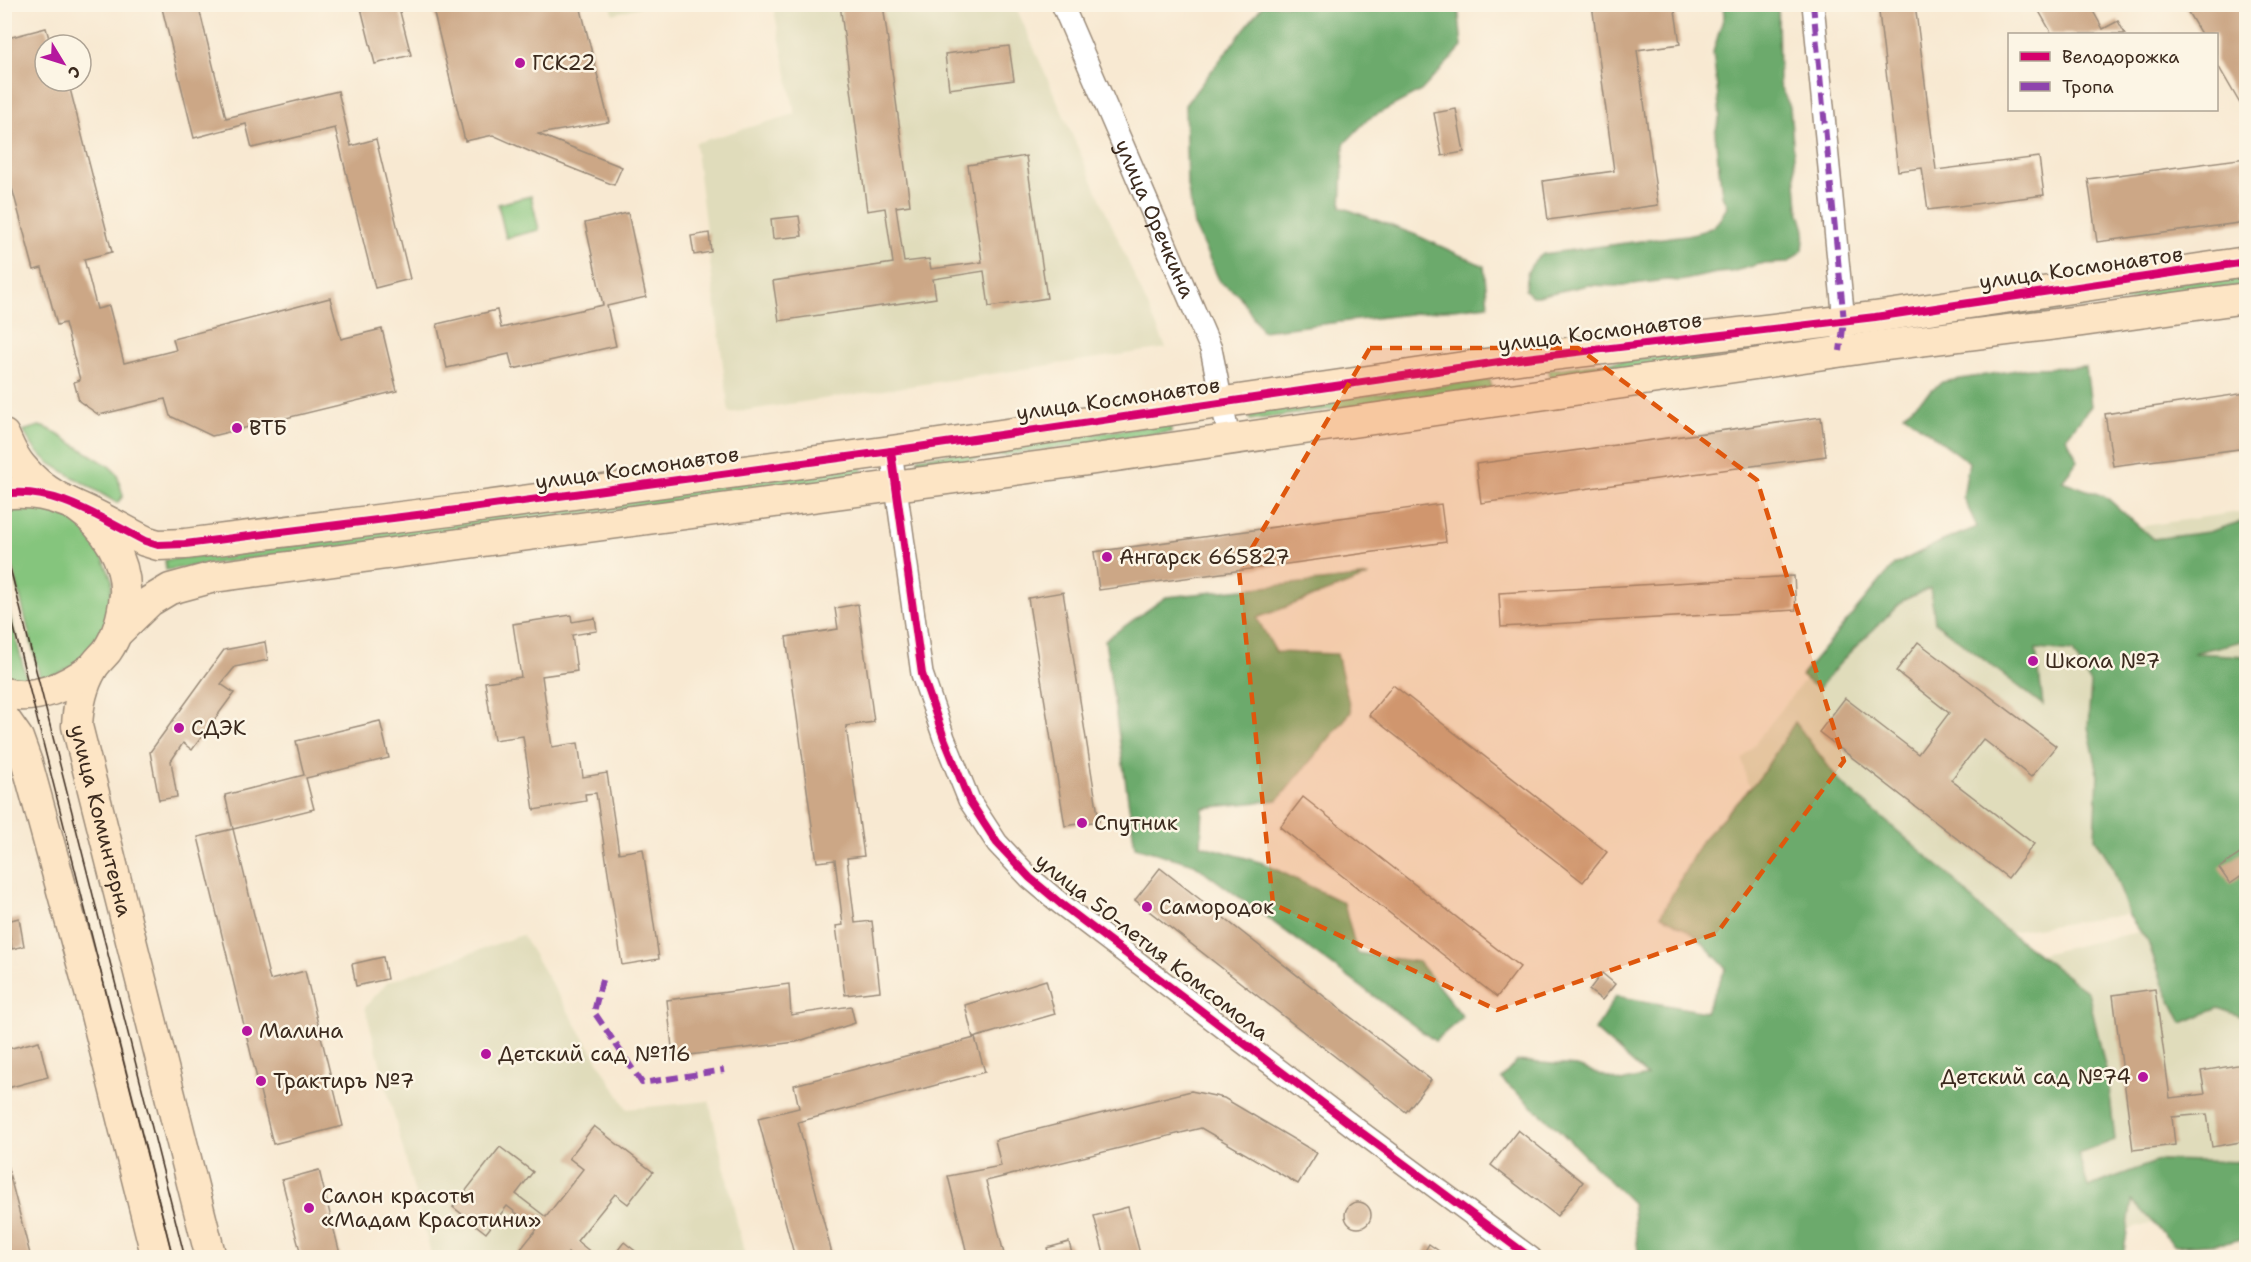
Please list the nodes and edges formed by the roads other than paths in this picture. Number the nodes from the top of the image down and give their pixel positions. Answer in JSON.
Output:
{"nodes":[{"id":1,"x":1062,"y":4,"type":"edge"},
{"id":2,"x":1813,"y":4,"type":"edge"},
{"id":3,"x":2247,"y":262,"type":"edge"},
{"id":4,"x":2247,"y":298,"type":"edge"},
{"id":5,"x":1844,"y":321,"type":"junction"},
{"id":6,"x":1840,"y":351,"type":"junction"},
{"id":7,"x":1223,"y":401,"type":"junction"},
{"id":8,"x":4,"y":435,"type":"edge"},
{"id":9,"x":1229,"y":438,"type":"junction"},
{"id":10,"x":891,"y":451,"type":"junction"},
{"id":11,"x":894,"y":486,"type":"junction"},
{"id":12,"x":4,"y":494,"type":"edge"},
{"id":13,"x":77,"y":507,"type":"junction"},
{"id":14,"x":117,"y":633,"type":"junction"},
{"id":15,"x":92,"y":668,"type":"junction"},
{"id":16,"x":4,"y":693,"type":"edge"},
{"id":17,"x":4,"y":718,"type":"edge"},
{"id":18,"x":157,"y":1257,"type":"edge"},
{"id":19,"x":211,"y":1257,"type":"edge"},
{"id":20,"x":1531,"y":1257,"type":"edge"}],
"edges":[{"from":1,"to":7,"type":"street","name":"улица Оречкина"},
{"from":2,"to":5,"type":"street"},
{"from":3,"to":5,"type":"street","name":"улица Космонавтов"},
{"from":4,"to":6,"type":"street"},
{"from":5,"to":6,"type":"street"},
{"from":5,"to":7,"type":"street","name":"улица Космонавтов"},
{"from":6,"to":9,"type":"street"},
{"from":7,"to":9,"type":"street","name":"улица Оречкина"},
{"from":7,"to":10,"type":"street","name":"улица Космонавтов"},
{"from":8,"to":13,"type":"street","name":"улица Коминтерна"},
{"from":9,"to":11,"type":"street"},
{"from":10,"to":11,"type":"street","name":"улица 50-летия Комсомола"},
{"from":10,"to":13,"type":"street","name":"улица Космонавтов"},
{"from":11,"to":14,"type":"street"},
{"from":11,"to":20,"type":"street","name":"улица 50-летия Комсомола"},
{"from":12,"to":13,"type":"street","name":"улица Космонавтов"},
{"from":13,"to":14,"type":"street","name":"улица Коминтерна"},
{"from":14,"to":15,"type":"street","name":"улица Коминтерна"},
{"from":15,"to":16,"type":"street"},
{"from":15,"to":19,"type":"street","name":"улица Коминтерна"},
{"from":17,"to":18,"type":"street"}]}
